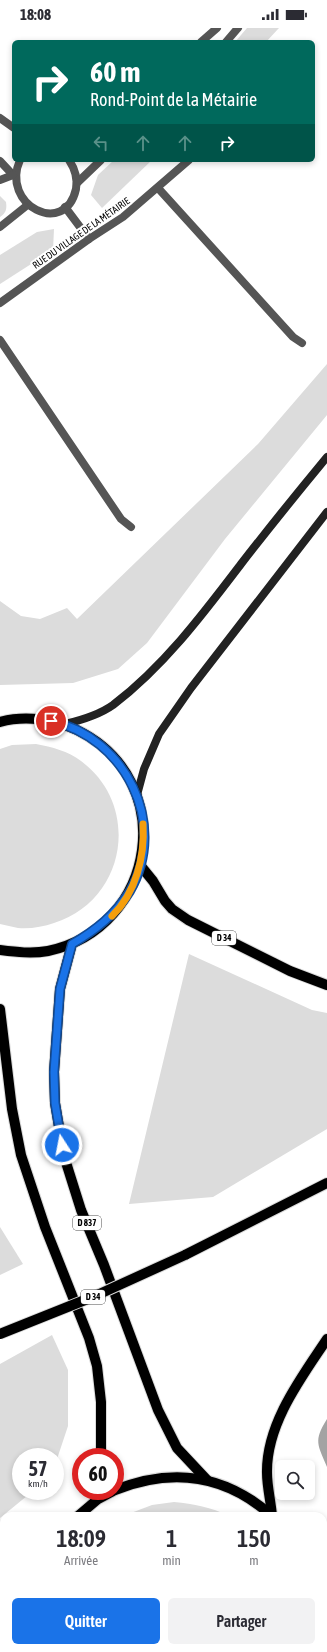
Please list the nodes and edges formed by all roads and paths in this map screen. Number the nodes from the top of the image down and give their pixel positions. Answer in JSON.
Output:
{"nodes":[{"id":1,"x":217,"y":28,"type":"edge"},
{"id":2,"x":238,"y":28,"type":"edge"},
{"id":3,"x":203,"y":40,"type":"edge"},
{"id":4,"x":228,"y":40,"type":"edge"},
{"id":5,"x":0,"y":118,"type":"edge"},
{"id":6,"x":12,"y":127,"type":"edge"},
{"id":7,"x":0,"y":161,"type":"edge"},
{"id":8,"x":19,"y":162,"type":"edge"},
{"id":9,"x":70,"y":162,"type":"edge"},
{"id":10,"x":99,"y":162,"type":"edge"},
{"id":11,"x":187,"y":162,"type":"edge"},
{"id":12,"x":13,"y":175,"type":"junction"},
{"id":13,"x":0,"y":180,"type":"edge"},
{"id":14,"x":77,"y":183,"type":"junction"},
{"id":15,"x":158,"y":188,"type":"junction"},
{"id":16,"x":65,"y":206,"type":"junction"},
{"id":17,"x":25,"y":207,"type":"junction"},
{"id":18,"x":0,"y":227,"type":"edge"},
{"id":19,"x":90,"y":239,"type":"junction"},
{"id":20,"x":0,"y":303,"type":"edge"},
{"id":21,"x":0,"y":340,"type":"edge"},
{"id":22,"x":302,"y":343,"type":"dead end"},
{"id":23,"x":327,"y":457,"type":"edge"},
{"id":24,"x":327,"y":512,"type":"edge"},
{"id":25,"x":131,"y":527,"type":"dead end"},
{"id":26,"x":0,"y":722,"type":"edge"},
{"id":27,"x":65,"y":724,"type":"junction"},
{"id":28,"x":137,"y":795,"type":"junction"},
{"id":29,"x":140,"y":865,"type":"junction"},
{"id":30,"x":72,"y":944,"type":"junction"},
{"id":31,"x":0,"y":950,"type":"edge"},
{"id":32,"x":327,"y":985,"type":"edge"},
{"id":33,"x":0,"y":1009,"type":"edge"},
{"id":34,"x":327,"y":1183,"type":"edge"},
{"id":35,"x":0,"y":1334,"type":"edge"},
{"id":36,"x":327,"y":1339,"type":"edge"},
{"id":37,"x":101,"y":1448,"type":"edge"},
{"id":38,"x":207,"y":1480,"type":"junction"},
{"id":39,"x":124,"y":1487,"type":"edge"},
{"id":40,"x":94,"y":1500,"type":"edge"},
{"id":41,"x":82,"y":1512,"type":"edge"},
{"id":42,"x":268,"y":1512,"type":"edge"},
{"id":43,"x":272,"y":1512,"type":"edge"}],
"edges":[{"from":1,"to":3,"type":"street"},
{"from":2,"to":4,"type":"street"},
{"from":5,"to":6,"type":"street"},
{"from":7,"to":12,"type":"street"},
{"from":8,"to":12,"type":"street"},
{"from":9,"to":14,"type":"street"},
{"from":10,"to":14,"type":"street"},
{"from":11,"to":15,"type":"street","name":"RUE DU VILLAGE DE LA MÉTAIRIE"},
{"from":12,"to":13,"type":"street"},
{"from":12,"to":17,"type":"street"},
{"from":14,"to":16,"type":"street"},
{"from":15,"to":19,"type":"street","name":"RUE DU VILLAGE DE LA MÉTAIRIE"},
{"from":15,"to":22,"type":"street"},
{"from":16,"to":17,"type":"street"},
{"from":16,"to":19,"type":"street"},
{"from":17,"to":18,"type":"street"},
{"from":19,"to":20,"type":"street","name":"RUE DU VILLAGE DE LA MÉTAIRIE"},
{"from":21,"to":25,"type":"street"},
{"from":23,"to":27,"type":"main road"},
{"from":24,"to":28,"type":"main road"},
{"from":26,"to":27,"type":"main road"},
{"from":27,"to":28,"type":"main road"},
{"from":28,"to":29,"type":"main road"},
{"from":29,"to":30,"type":"main road"},
{"from":29,"to":32,"type":"main road","number":"D 34"},
{"from":30,"to":31,"type":"main road"},
{"from":30,"to":38,"type":"main road","number":"D 837"},
{"from":33,"to":37,"type":"main road"},
{"from":34,"to":35,"type":"main road","number":"D 34","bridge":true},
{"from":36,"to":43,"type":"main road"},
{"from":38,"to":39,"type":"main road"},
{"from":38,"to":42,"type":"main road"},
{"from":40,"to":41,"type":"main road"}]}
